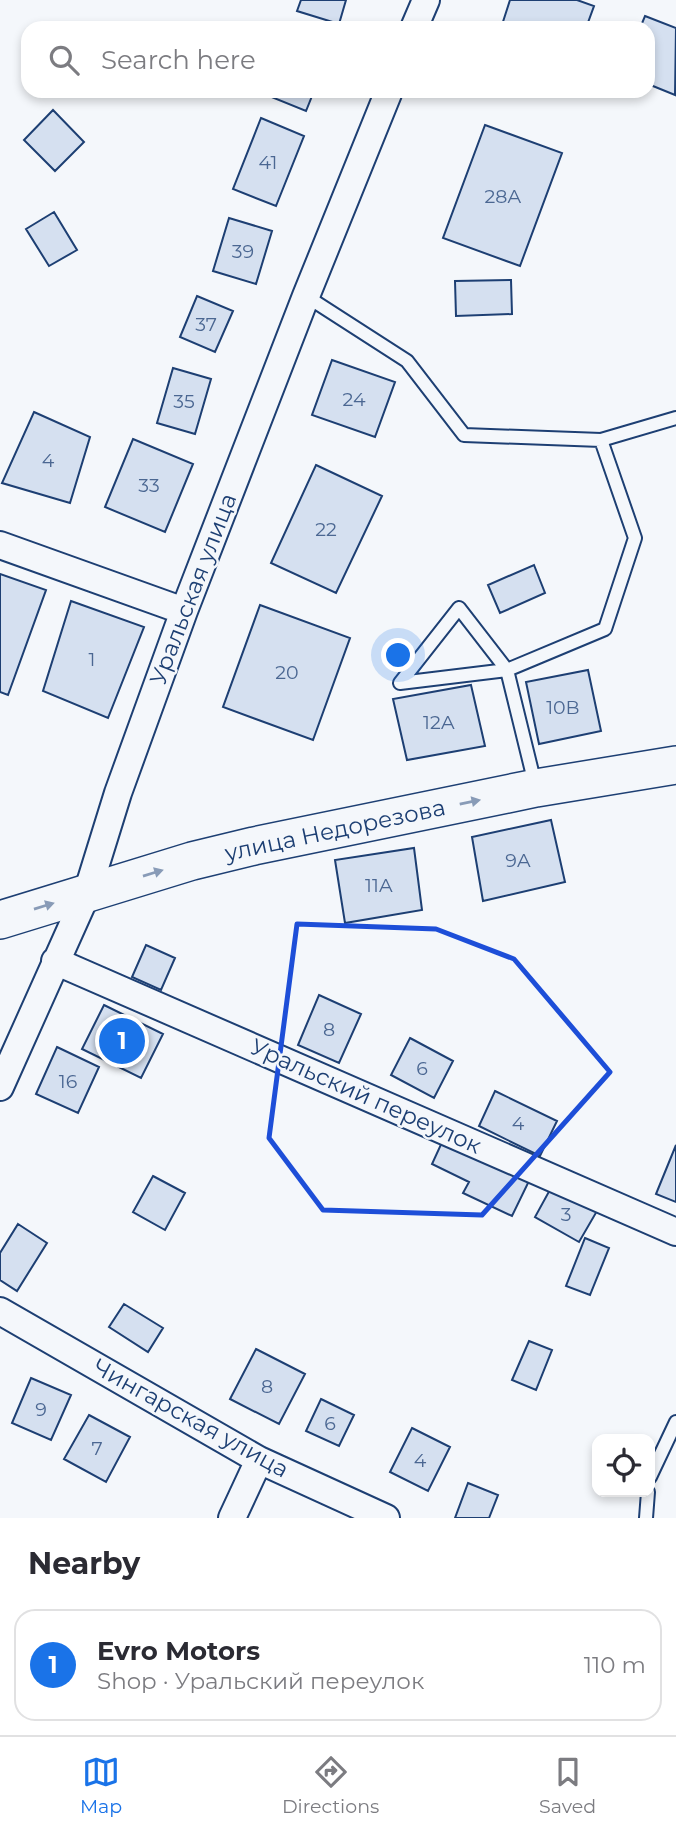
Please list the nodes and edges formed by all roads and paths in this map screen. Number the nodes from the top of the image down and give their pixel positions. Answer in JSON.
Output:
{"nodes":[{"id":1,"x":426,"y":0,"type":"edge"},
{"id":2,"x":417,"y":21,"type":"edge"},
{"id":3,"x":386,"y":98,"type":"edge"},
{"id":4,"x":306,"y":296,"type":"junction"},
{"id":5,"x":676,"y":418,"type":"edge"},
{"id":6,"x":601,"y":440,"type":"junction"},
{"id":7,"x":0,"y":545,"type":"edge"},
{"id":8,"x":184,"y":611,"type":"junction"},
{"id":9,"x":507,"y":670,"type":"junction"},
{"id":10,"x":676,"y":765,"type":"edge"},
{"id":11,"x":536,"y":788,"type":"junction"},
{"id":12,"x":87,"y":892,"type":"junction"},
{"id":13,"x":0,"y":920,"type":"edge"},
{"id":14,"x":55,"y":961,"type":"junction"},
{"id":15,"x":0,"y":1087,"type":"edge"},
{"id":16,"x":676,"y":1232,"type":"edge"},
{"id":17,"x":0,"y":1311,"type":"edge"},
{"id":18,"x":676,"y":1422,"type":"edge"},
{"id":19,"x":259,"y":1460,"type":"junction"},
{"id":20,"x":655,"y":1466,"type":"edge"},
{"id":21,"x":648,"y":1497,"type":"edge"},
{"id":22,"x":232,"y":1518,"type":"edge"},
{"id":23,"x":386,"y":1518,"type":"edge"},
{"id":24,"x":646,"y":1518,"type":"edge"}],
"edges":[{"from":1,"to":2,"type":"street"},
{"from":3,"to":4,"type":"street","name":"Уральская улица"},
{"from":4,"to":6,"type":"lane"},
{"from":4,"to":8,"type":"street","name":"Уральская улица"},
{"from":5,"to":6,"type":"lane"},
{"from":6,"to":9,"type":"lane"},
{"from":7,"to":8,"type":"street"},
{"from":8,"to":12,"type":"street","name":"Уральская улица"},
{"from":9,"to":9,"type":"lane"},
{"from":9,"to":11,"type":"lane"},
{"from":10,"to":11,"type":"street","name":"улица Недорезова"},
{"from":12,"to":11,"type":"street","name":"улица Недорезова","one_way":true},
{"from":13,"to":12,"type":"street","name":"улица Недорезова","one_way":true},
{"from":12,"to":14,"type":"street","name":"Уральская улица"},
{"from":14,"to":15,"type":"street","name":"Уральская улица"},
{"from":14,"to":16,"type":"street","name":"Уральский переулок"},
{"from":17,"to":19,"type":"street","name":"Чингарская улица"},
{"from":18,"to":20,"type":"lane"},
{"from":19,"to":22,"type":"street"},
{"from":19,"to":23,"type":"street","name":"Чингарская улица"},
{"from":21,"to":24,"type":"lane"}]}
